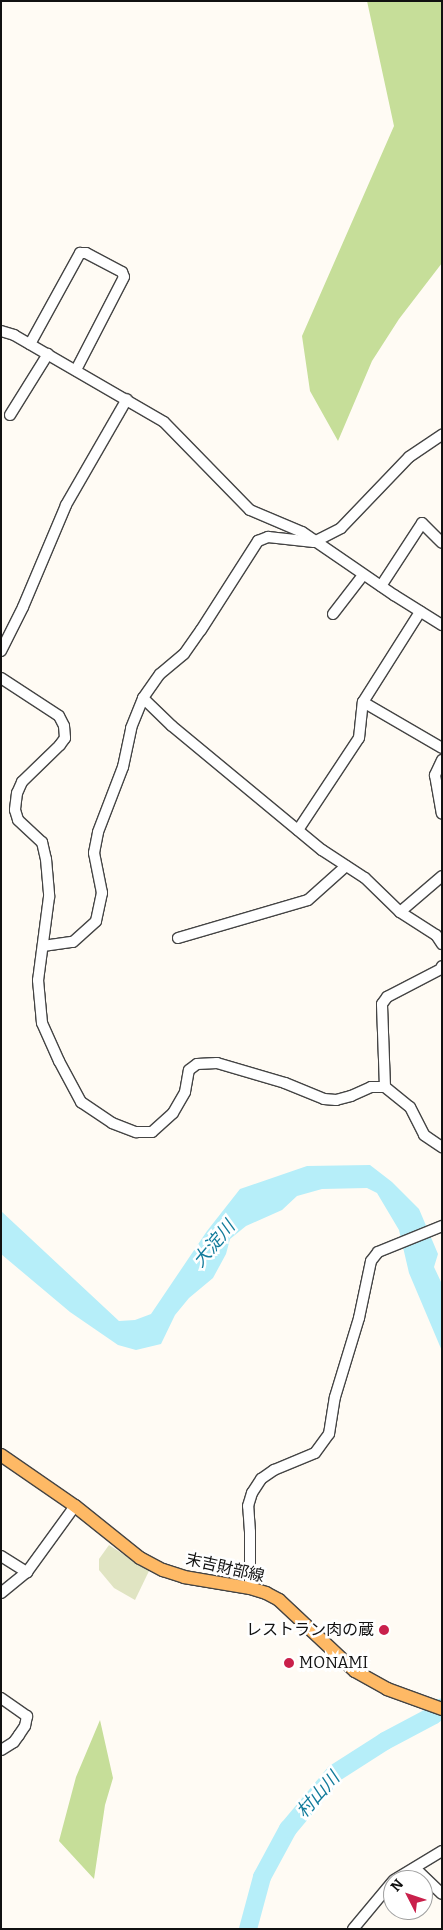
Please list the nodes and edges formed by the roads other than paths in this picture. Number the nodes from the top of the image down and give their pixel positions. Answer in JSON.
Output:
{"nodes":[{"id":1,"x":1,"y":331,"type":"edge"},
{"id":2,"x":30,"y":344,"type":"junction"},
{"id":3,"x":48,"y":354,"type":"junction"},
{"id":4,"x":76,"y":370,"type":"junction"},
{"id":5,"x":127,"y":399,"type":"junction"},
{"id":6,"x":10,"y":415,"type":"dead end"},
{"id":7,"x":441,"y":438,"type":"edge"},
{"id":8,"x":314,"y":542,"type":"junction"},
{"id":9,"x":442,"y":543,"type":"edge"},
{"id":10,"x":363,"y":575,"type":"junction"},
{"id":11,"x":381,"y":586,"type":"junction"},
{"id":12,"x":420,"y":612,"type":"junction"},
{"id":13,"x":333,"y":614,"type":"dead end"},
{"id":14,"x":442,"y":625,"type":"edge"},
{"id":15,"x":1,"y":651,"type":"edge"},
{"id":16,"x":1,"y":678,"type":"edge"},
{"id":17,"x":142,"y":698,"type":"junction"},
{"id":18,"x":363,"y":702,"type":"junction"},
{"id":19,"x":442,"y":748,"type":"edge"},
{"id":20,"x":442,"y":760,"type":"edge"},
{"id":21,"x":442,"y":813,"type":"edge"},
{"id":22,"x":298,"y":830,"type":"junction"},
{"id":23,"x":346,"y":866,"type":"junction"},
{"id":24,"x":442,"y":876,"type":"edge"},
{"id":25,"x":400,"y":912,"type":"junction"},
{"id":26,"x":178,"y":938,"type":"dead end"},
{"id":27,"x":442,"y":944,"type":"edge"},
{"id":28,"x":43,"y":946,"type":"junction"},
{"id":29,"x":442,"y":966,"type":"edge"},
{"id":30,"x":385,"y":1087,"type":"junction"},
{"id":31,"x":442,"y":1147,"type":"edge"},
{"id":32,"x":442,"y":1226,"type":"edge"},
{"id":33,"x":1,"y":1455,"type":"edge"},
{"id":34,"x":75,"y":1506,"type":"junction"},
{"id":35,"x":1,"y":1556,"type":"edge"},
{"id":36,"x":27,"y":1572,"type":"junction"},
{"id":37,"x":250,"y":1588,"type":"junction"},
{"id":38,"x":1,"y":1592,"type":"edge"},
{"id":39,"x":1,"y":1698,"type":"edge"},
{"id":40,"x":442,"y":1710,"type":"edge"},
{"id":41,"x":1,"y":1750,"type":"edge"},
{"id":42,"x":442,"y":1850,"type":"edge"},
{"id":43,"x":415,"y":1868,"type":"junction"},
{"id":44,"x":411,"y":1870,"type":"edge"},
{"id":45,"x":383,"y":1892,"type":"edge"},
{"id":46,"x":442,"y":1894,"type":"edge"},
{"id":47,"x":353,"y":1929,"type":"edge"}],
"edges":[{"from":1,"to":2,"type":"street"},
{"from":2,"to":3,"type":"street"},
{"from":2,"to":4,"type":"street"},
{"from":3,"to":4,"type":"street"},
{"from":3,"to":6,"type":"street"},
{"from":4,"to":5,"type":"street"},
{"from":5,"to":8,"type":"street"},
{"from":5,"to":15,"type":"street"},
{"from":7,"to":8,"type":"street"},
{"from":8,"to":10,"type":"street"},
{"from":8,"to":17,"type":"street"},
{"from":9,"to":11,"type":"street"},
{"from":10,"to":11,"type":"street"},
{"from":10,"to":13,"type":"street"},
{"from":11,"to":12,"type":"street"},
{"from":12,"to":14,"type":"street"},
{"from":12,"to":18,"type":"street"},
{"from":16,"to":28,"type":"street"},
{"from":17,"to":22,"type":"street"},
{"from":17,"to":28,"type":"street"},
{"from":18,"to":19,"type":"street"},
{"from":18,"to":22,"type":"street"},
{"from":20,"to":21,"type":"street"},
{"from":22,"to":23,"type":"street"},
{"from":23,"to":25,"type":"street"},
{"from":23,"to":26,"type":"street"},
{"from":24,"to":25,"type":"street"},
{"from":25,"to":27,"type":"street"},
{"from":28,"to":30,"type":"street"},
{"from":29,"to":30,"type":"street"},
{"from":30,"to":31,"type":"street"},
{"from":32,"to":37,"type":"street"},
{"from":33,"to":34,"type":"main road","name":"末吉財部線"},
{"from":34,"to":36,"type":"street"},
{"from":34,"to":37,"type":"main road","name":"末吉財部線"},
{"from":35,"to":36,"type":"street"},
{"from":36,"to":38,"type":"street"},
{"from":37,"to":40,"type":"main road","name":"末吉財部線"},
{"from":39,"to":41,"type":"street"},
{"from":42,"to":43,"type":"street"},
{"from":43,"to":44,"type":"street"},
{"from":43,"to":46,"type":"street"},
{"from":45,"to":47,"type":"street"}]}
